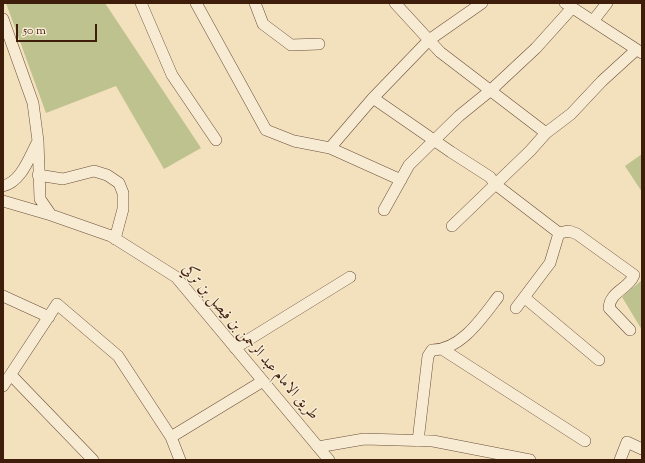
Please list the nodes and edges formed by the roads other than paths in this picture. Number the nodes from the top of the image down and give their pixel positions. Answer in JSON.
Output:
{"nodes":[{"id":1,"x":141,"y":3,"type":"edge"},
{"id":2,"x":196,"y":3,"type":"edge"},
{"id":3,"x":255,"y":3,"type":"edge"},
{"id":4,"x":396,"y":3,"type":"edge"},
{"id":5,"x":482,"y":3,"type":"edge"},
{"id":6,"x":607,"y":3,"type":"edge"},
{"id":7,"x":569,"y":5,"type":"edge"},
{"id":8,"x":3,"y":19,"type":"edge"},
{"id":9,"x":593,"y":21,"type":"junction"},
{"id":10,"x":429,"y":40,"type":"junction"},
{"id":11,"x":319,"y":44,"type":"dead end"},
{"id":12,"x":640,"y":52,"type":"edge"},
{"id":13,"x":491,"y":90,"type":"junction"},
{"id":14,"x":373,"y":98,"type":"junction"},
{"id":15,"x":546,"y":133,"type":"junction"},
{"id":16,"x":216,"y":140,"type":"dead end"},
{"id":17,"x":434,"y":140,"type":"junction"},
{"id":18,"x":38,"y":141,"type":"junction"},
{"id":19,"x":330,"y":148,"type":"junction"},
{"id":20,"x":38,"y":175,"type":"junction"},
{"id":21,"x":400,"y":180,"type":"junction"},
{"id":22,"x":495,"y":184,"type":"junction"},
{"id":23,"x":3,"y":186,"type":"edge"},
{"id":24,"x":4,"y":203,"type":"edge"},
{"id":25,"x":384,"y":210,"type":"dead end"},
{"id":26,"x":51,"y":215,"type":"junction"},
{"id":27,"x":452,"y":226,"type":"dead end"},
{"id":28,"x":559,"y":233,"type":"junction"},
{"id":29,"x":115,"y":239,"type":"junction"},
{"id":30,"x":350,"y":277,"type":"dead end"},
{"id":31,"x":3,"y":296,"type":"edge"},
{"id":32,"x":498,"y":297,"type":"dead end"},
{"id":33,"x":525,"y":298,"type":"junction"},
{"id":34,"x":516,"y":308,"type":"dead end"},
{"id":35,"x":49,"y":317,"type":"junction"},
{"id":36,"x":630,"y":330,"type":"dead end"},
{"id":37,"x":235,"y":348,"type":"junction"},
{"id":38,"x":442,"y":349,"type":"junction"},
{"id":39,"x":599,"y":360,"type":"dead end"},
{"id":40,"x":11,"y":375,"type":"junction"},
{"id":41,"x":263,"y":381,"type":"junction"},
{"id":42,"x":3,"y":386,"type":"edge"},
{"id":43,"x":171,"y":437,"type":"junction"},
{"id":44,"x":418,"y":441,"type":"junction"},
{"id":45,"x":585,"y":441,"type":"dead end"},
{"id":46,"x":318,"y":447,"type":"junction"},
{"id":47,"x":642,"y":449,"type":"edge"},
{"id":48,"x":514,"y":458,"type":"edge"},
{"id":49,"x":93,"y":460,"type":"edge"},
{"id":50,"x":180,"y":460,"type":"edge"},
{"id":51,"x":329,"y":460,"type":"edge"},
{"id":52,"x":530,"y":460,"type":"edge"},
{"id":53,"x":620,"y":460,"type":"edge"}],
"edges":[{"from":1,"to":16,"type":"street"},
{"from":2,"to":19,"type":"street"},
{"from":3,"to":11,"type":"street"},
{"from":4,"to":10,"type":"street"},
{"from":5,"to":10,"type":"street"},
{"from":6,"to":9,"type":"street"},
{"from":7,"to":9,"type":"street"},
{"from":7,"to":13,"type":"street"},
{"from":8,"to":18,"type":"street"},
{"from":9,"to":12,"type":"street"},
{"from":10,"to":13,"type":"street"},
{"from":10,"to":14,"type":"street"},
{"from":12,"to":15,"type":"street"},
{"from":13,"to":15,"type":"street"},
{"from":13,"to":17,"type":"street"},
{"from":14,"to":17,"type":"street"},
{"from":14,"to":19,"type":"street"},
{"from":15,"to":22,"type":"street"},
{"from":17,"to":21,"type":"street"},
{"from":17,"to":22,"type":"street"},
{"from":18,"to":20,"type":"street"},
{"from":18,"to":23,"type":"street"},
{"from":19,"to":21,"type":"street"},
{"from":20,"to":26,"type":"street"},
{"from":20,"to":29,"type":"street"},
{"from":21,"to":25,"type":"street"},
{"from":22,"to":27,"type":"street"},
{"from":22,"to":28,"type":"street"},
{"from":24,"to":26,"type":"street","name":"طريق الامام عبد الرحمن بن فيصل بن تركي"},
{"from":26,"to":29,"type":"street","name":"طريق الامام عبد الرحمن بن فيصل بن تركي"},
{"from":28,"to":33,"type":"street"},
{"from":28,"to":36,"type":"street"},
{"from":29,"to":37,"type":"street","name":"طريق الامام عبد الرحمن بن فيصل بن تركي"},
{"from":30,"to":37,"type":"street"},
{"from":31,"to":35,"type":"street"},
{"from":32,"to":38,"type":"street"},
{"from":33,"to":34,"type":"street"},
{"from":33,"to":39,"type":"street"},
{"from":35,"to":40,"type":"street"},
{"from":35,"to":43,"type":"street"},
{"from":37,"to":41,"type":"street","name":"طريق الامام عبد الرحمن بن فيصل بن تركي"},
{"from":38,"to":44,"type":"street"},
{"from":38,"to":45,"type":"street"},
{"from":40,"to":42,"type":"street"},
{"from":40,"to":49,"type":"street"},
{"from":41,"to":43,"type":"street"},
{"from":41,"to":46,"type":"street","name":"طريق الامام عبد الرحمن بن فيصل بن تركي"},
{"from":43,"to":50,"type":"street"},
{"from":44,"to":46,"type":"street"},
{"from":44,"to":48,"type":"street"},
{"from":46,"to":51,"type":"street","name":"طريق الامام عبد الرحمن بن فيصل بن تركي"},
{"from":47,"to":53,"type":"street"},
{"from":48,"to":52,"type":"street"}]}
